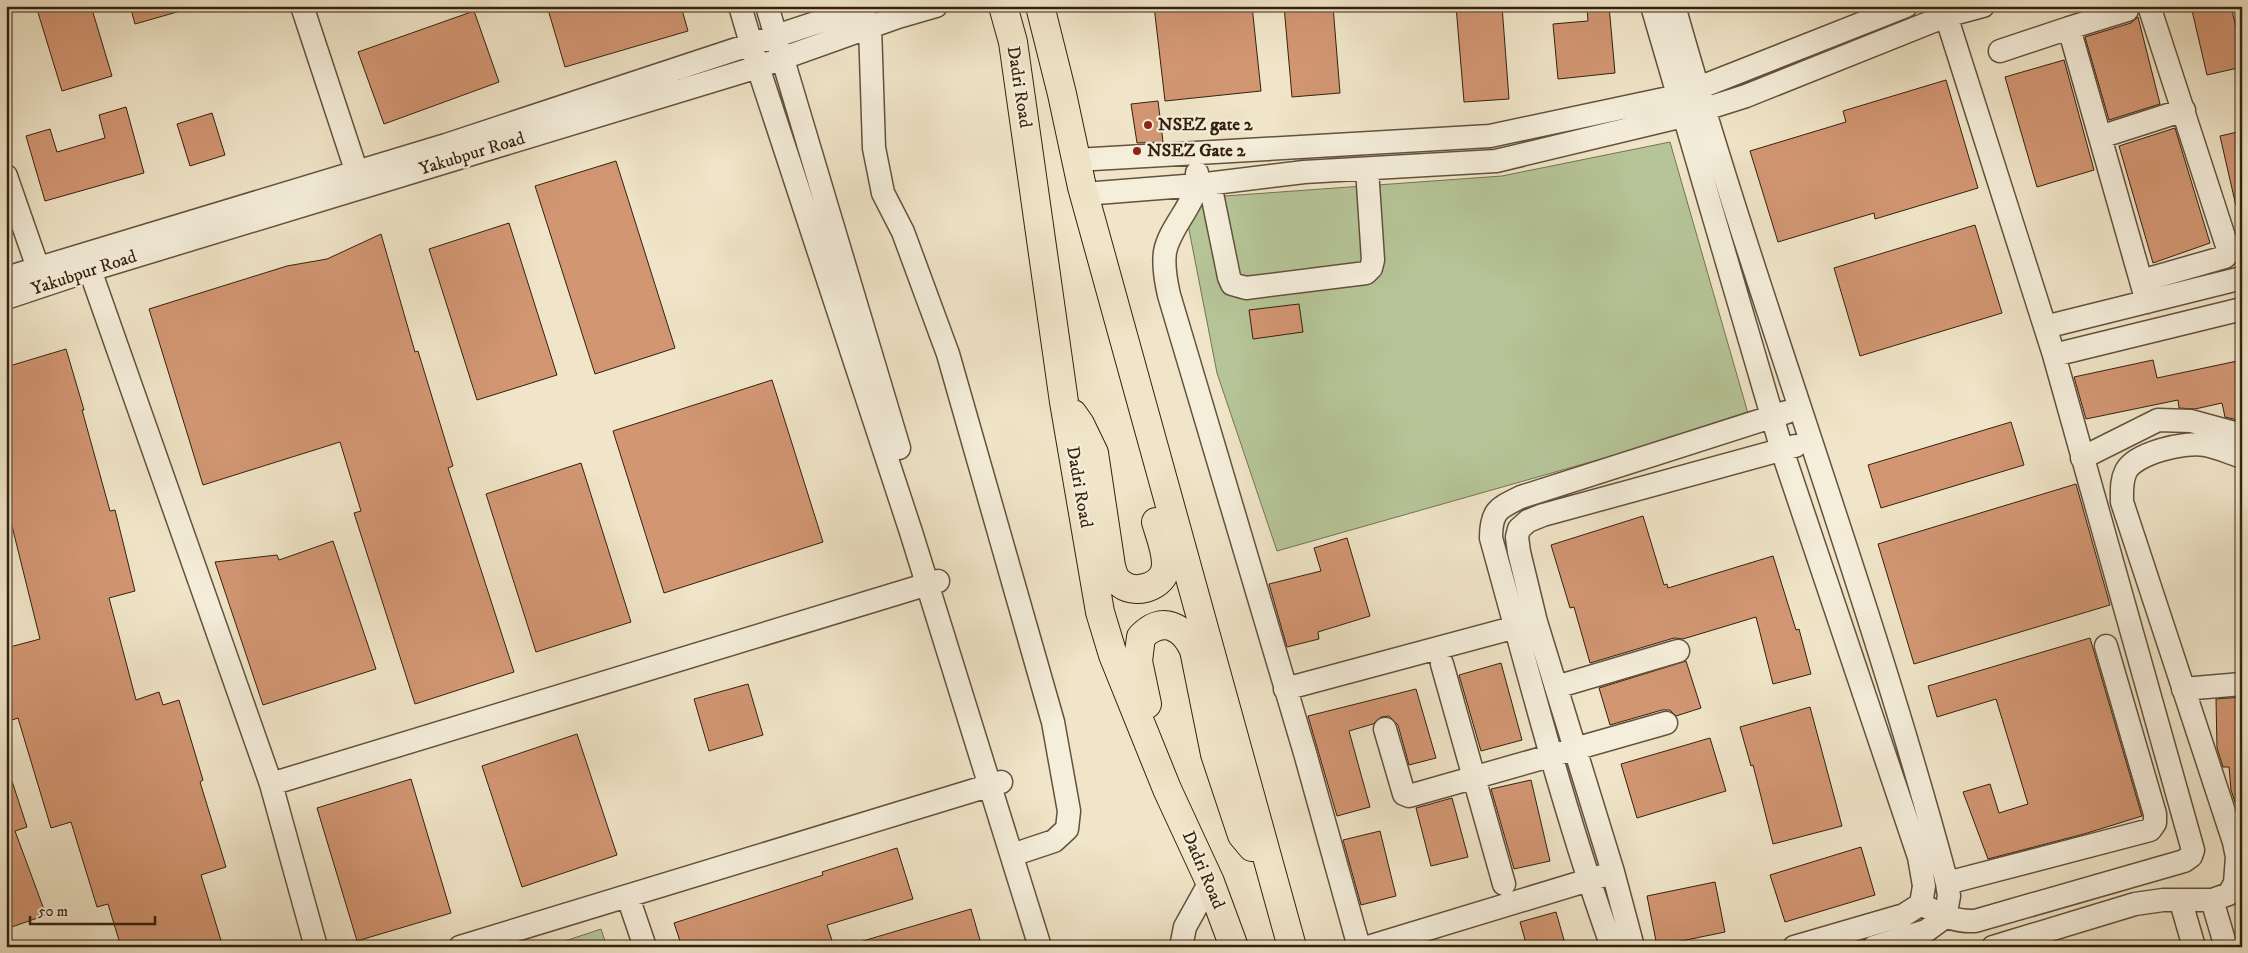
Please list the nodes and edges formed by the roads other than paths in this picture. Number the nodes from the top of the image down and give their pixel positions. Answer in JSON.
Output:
{"nodes":[{"id":1,"x":302,"y":6,"type":"edge"},
{"id":2,"x":740,"y":6,"type":"edge"},
{"id":3,"x":767,"y":6,"type":"edge"},
{"id":4,"x":936,"y":6,"type":"edge"},
{"id":5,"x":1003,"y":6,"type":"edge"},
{"id":6,"x":1040,"y":6,"type":"edge"},
{"id":7,"x":1652,"y":6,"type":"edge"},
{"id":8,"x":1674,"y":6,"type":"edge"},
{"id":9,"x":1906,"y":6,"type":"edge"},
{"id":10,"x":1983,"y":6,"type":"edge"},
{"id":11,"x":2135,"y":7,"type":"edge"},
{"id":12,"x":1944,"y":11,"type":"edge"},
{"id":13,"x":869,"y":17,"type":"edge"},
{"id":14,"x":2069,"y":28,"type":"junction"},
{"id":15,"x":780,"y":47,"type":"junction"},
{"id":16,"x":2000,"y":51,"type":"dead end"},
{"id":17,"x":754,"y":56,"type":"junction"},
{"id":18,"x":1686,"y":100,"type":"junction"},
{"id":19,"x":1704,"y":109,"type":"junction"},
{"id":20,"x":2184,"y":110,"type":"junction"},
{"id":21,"x":2100,"y":136,"type":"junction"},
{"id":22,"x":1389,"y":142,"type":"junction"},
{"id":23,"x":1196,"y":153,"type":"junction"},
{"id":24,"x":1076,"y":160,"type":"junction"},
{"id":25,"x":1390,"y":167,"type":"junction"},
{"id":26,"x":1367,"y":169,"type":"junction"},
{"id":27,"x":6,"y":176,"type":"edge"},
{"id":28,"x":360,"y":180,"type":"junction"},
{"id":29,"x":1204,"y":184,"type":"junction"},
{"id":30,"x":1084,"y":194,"type":"junction"},
{"id":31,"x":38,"y":268,"type":"junction"},
{"id":32,"x":90,"y":270,"type":"junction"},
{"id":33,"x":6,"y":278,"type":"edge"},
{"id":34,"x":2242,"y":278,"type":"edge"},
{"id":35,"x":2144,"y":291,"type":"junction"},
{"id":36,"x":6,"y":298,"type":"edge"},
{"id":37,"x":2242,"y":309,"type":"edge"},
{"id":38,"x":2045,"y":327,"type":"junction"},
{"id":39,"x":2054,"y":355,"type":"junction"},
{"id":40,"x":1140,"y":393,"type":"junction"},
{"id":41,"x":1064,"y":402,"type":"junction"},
{"id":42,"x":1801,"y":407,"type":"junction"},
{"id":43,"x":1773,"y":417,"type":"junction"},
{"id":44,"x":2242,"y":435,"type":"edge"},
{"id":45,"x":1812,"y":440,"type":"junction"},
{"id":46,"x":1782,"y":450,"type":"junction"},
{"id":47,"x":2242,"y":456,"type":"edge"},
{"id":48,"x":2082,"y":458,"type":"junction"},
{"id":49,"x":1506,"y":504,"type":"junction"},
{"id":50,"x":1519,"y":529,"type":"junction"},
{"id":51,"x":933,"y":582,"type":"junction"},
{"id":52,"x":1526,"y":625,"type":"junction"},
{"id":53,"x":2106,"y":646,"type":"dead end"},
{"id":54,"x":1678,"y":651,"type":"dead end"},
{"id":55,"x":1442,"y":664,"type":"dead end"},
{"id":56,"x":2242,"y":684,"type":"edge"},
{"id":57,"x":1556,"y":687,"type":"junction"},
{"id":58,"x":1285,"y":689,"type":"junction"},
{"id":59,"x":2184,"y":689,"type":"junction"},
{"id":60,"x":1666,"y":723,"type":"dead end"},
{"id":61,"x":1385,"y":729,"type":"dead end"},
{"id":62,"x":1575,"y":749,"type":"junction"},
{"id":63,"x":1552,"y":756,"type":"junction"},
{"id":64,"x":1473,"y":778,"type":"junction"},
{"id":65,"x":270,"y":784,"type":"junction"},
{"id":66,"x":995,"y":784,"type":"junction"},
{"id":67,"x":1167,"y":789,"type":"junction"},
{"id":68,"x":1024,"y":850,"type":"junction"},
{"id":69,"x":1269,"y":868,"type":"junction"},
{"id":70,"x":1614,"y":872,"type":"junction"},
{"id":71,"x":1588,"y":880,"type":"junction"},
{"id":72,"x":1210,"y":882,"type":"junction"},
{"id":73,"x":1947,"y":883,"type":"junction"},
{"id":74,"x":1504,"y":884,"type":"dead end"},
{"id":75,"x":2232,"y":889,"type":"edge"},
{"id":76,"x":628,"y":897,"type":"junction"},
{"id":77,"x":2181,"y":902,"type":"junction"},
{"id":78,"x":1921,"y":904,"type":"junction"},
{"id":79,"x":1945,"y":917,"type":"junction"},
{"id":80,"x":316,"y":947,"type":"edge"},
{"id":81,"x":460,"y":947,"type":"edge"},
{"id":82,"x":645,"y":947,"type":"edge"},
{"id":83,"x":1040,"y":947,"type":"edge"},
{"id":84,"x":1055,"y":947,"type":"edge"},
{"id":85,"x":1181,"y":947,"type":"edge"},
{"id":86,"x":1234,"y":947,"type":"edge"},
{"id":87,"x":1292,"y":947,"type":"edge"},
{"id":88,"x":1359,"y":947,"type":"edge"},
{"id":89,"x":1368,"y":947,"type":"edge"},
{"id":90,"x":1612,"y":947,"type":"edge"},
{"id":91,"x":1633,"y":947,"type":"edge"},
{"id":92,"x":1794,"y":947,"type":"edge"},
{"id":93,"x":1874,"y":947,"type":"edge"},
{"id":94,"x":1993,"y":947,"type":"edge"},
{"id":95,"x":2194,"y":947,"type":"edge"},
{"id":96,"x":2226,"y":947,"type":"edge"}],
"edges":[{"from":1,"to":28,"type":"street"},
{"from":2,"to":17,"type":"street"},
{"from":3,"to":15,"type":"street"},
{"from":4,"to":13,"type":"street","name":"Yakubpur Road"},
{"from":5,"to":41,"type":"main road","name":"Dadri Road"},
{"from":6,"to":24,"type":"main road","name":"Dadri Road"},
{"from":7,"to":18,"type":"street"},
{"from":8,"to":18,"type":"street"},
{"from":9,"to":18,"type":"street"},
{"from":10,"to":12,"type":"street"},
{"from":11,"to":14,"type":"street"},
{"from":11,"to":20,"type":"street"},
{"from":12,"to":19,"type":"street"},
{"from":12,"to":38,"type":"street"},
{"from":13,"to":15,"type":"street","name":"Yakubpur Road"},
{"from":13,"to":68,"type":"street"},
{"from":14,"to":16,"type":"street"},
{"from":14,"to":21,"type":"street"},
{"from":15,"to":17,"type":"street","name":"Yakubpur Road"},
{"from":15,"to":51,"type":"street"},
{"from":17,"to":28,"type":"street","name":"Yakubpur Road"},
{"from":17,"to":51,"type":"street"},
{"from":18,"to":19,"type":"street"},
{"from":18,"to":22,"type":"street"},
{"from":18,"to":25,"type":"street"},
{"from":18,"to":43,"type":"street"},
{"from":19,"to":42,"type":"street"},
{"from":20,"to":21,"type":"street"},
{"from":20,"to":35,"type":"street"},
{"from":21,"to":35,"type":"street"},
{"from":22,"to":23,"type":"street"},
{"from":22,"to":25,"type":"street"},
{"from":23,"to":24,"type":"street"},
{"from":23,"to":29,"type":"street"},
{"from":24,"to":30,"type":"main road","name":"Dadri Road"},
{"from":25,"to":26,"type":"street"},
{"from":26,"to":29,"type":"street"},
{"from":26,"to":29,"type":"street"},
{"from":27,"to":31,"type":"street"},
{"from":28,"to":31,"type":"street","name":"Yakubpur Road"},
{"from":28,"to":32,"type":"street","name":"Yakubpur Road"},
{"from":29,"to":30,"type":"street"},
{"from":29,"to":58,"type":"street"},
{"from":30,"to":40,"type":"main road","name":"Dadri Road"},
{"from":31,"to":33,"type":"street","name":"Yakubpur Road"},
{"from":32,"to":36,"type":"street","name":"Yakubpur Road"},
{"from":32,"to":65,"type":"street"},
{"from":34,"to":35,"type":"street"},
{"from":35,"to":38,"type":"street"},
{"from":37,"to":39,"type":"street"},
{"from":38,"to":39,"type":"street"},
{"from":39,"to":48,"type":"street"},
{"from":40,"to":41,"type":"main road"},
{"from":40,"to":69,"type":"main road","name":"Dadri Road"},
{"from":41,"to":67,"type":"main road","name":"Dadri Road"},
{"from":42,"to":43,"type":"street"},
{"from":42,"to":45,"type":"street"},
{"from":43,"to":46,"type":"street"},
{"from":43,"to":49,"type":"street"},
{"from":44,"to":48,"type":"street"},
{"from":45,"to":46,"type":"street"},
{"from":45,"to":73,"type":"street"},
{"from":46,"to":50,"type":"street"},
{"from":46,"to":78,"type":"street"},
{"from":47,"to":59,"type":"street"},
{"from":48,"to":79,"type":"street"},
{"from":49,"to":50,"type":"street"},
{"from":49,"to":52,"type":"street"},
{"from":50,"to":52,"type":"street"},
{"from":51,"to":65,"type":"street"},
{"from":51,"to":66,"type":"street"},
{"from":52,"to":57,"type":"street"},
{"from":52,"to":58,"type":"street"},
{"from":52,"to":63,"type":"street"},
{"from":53,"to":73,"type":"street"},
{"from":54,"to":57,"type":"street"},
{"from":55,"to":64,"type":"street"},
{"from":56,"to":59,"type":"street"},
{"from":57,"to":62,"type":"street"},
{"from":58,"to":88,"type":"street"},
{"from":59,"to":75,"type":"street"},
{"from":60,"to":62,"type":"street"},
{"from":61,"to":64,"type":"street"},
{"from":62,"to":63,"type":"street"},
{"from":62,"to":70,"type":"street"},
{"from":63,"to":64,"type":"street"},
{"from":63,"to":71,"type":"street"},
{"from":64,"to":74,"type":"street"},
{"from":65,"to":80,"type":"street"},
{"from":66,"to":68,"type":"street"},
{"from":66,"to":76,"type":"street"},
{"from":66,"to":83,"type":"street"},
{"from":67,"to":69,"type":"main road"},
{"from":67,"to":72,"type":"main road","name":"Dadri Road"},
{"from":68,"to":84,"type":"street"},
{"from":69,"to":87,"type":"main road","name":"Dadri Road"},
{"from":70,"to":71,"type":"street"},
{"from":70,"to":91,"type":"street"},
{"from":71,"to":89,"type":"street"},
{"from":71,"to":90,"type":"street"},
{"from":72,"to":85,"type":"street"},
{"from":72,"to":86,"type":"main road","name":"Dadri Road"},
{"from":73,"to":79,"type":"street"},
{"from":75,"to":77,"type":"street"},
{"from":75,"to":96,"type":"street"},
{"from":76,"to":81,"type":"street"},
{"from":76,"to":82,"type":"street"},
{"from":77,"to":94,"type":"street"},
{"from":77,"to":95,"type":"street"},
{"from":78,"to":79,"type":"street"},
{"from":78,"to":92,"type":"street"},
{"from":79,"to":93,"type":"street"}]}
